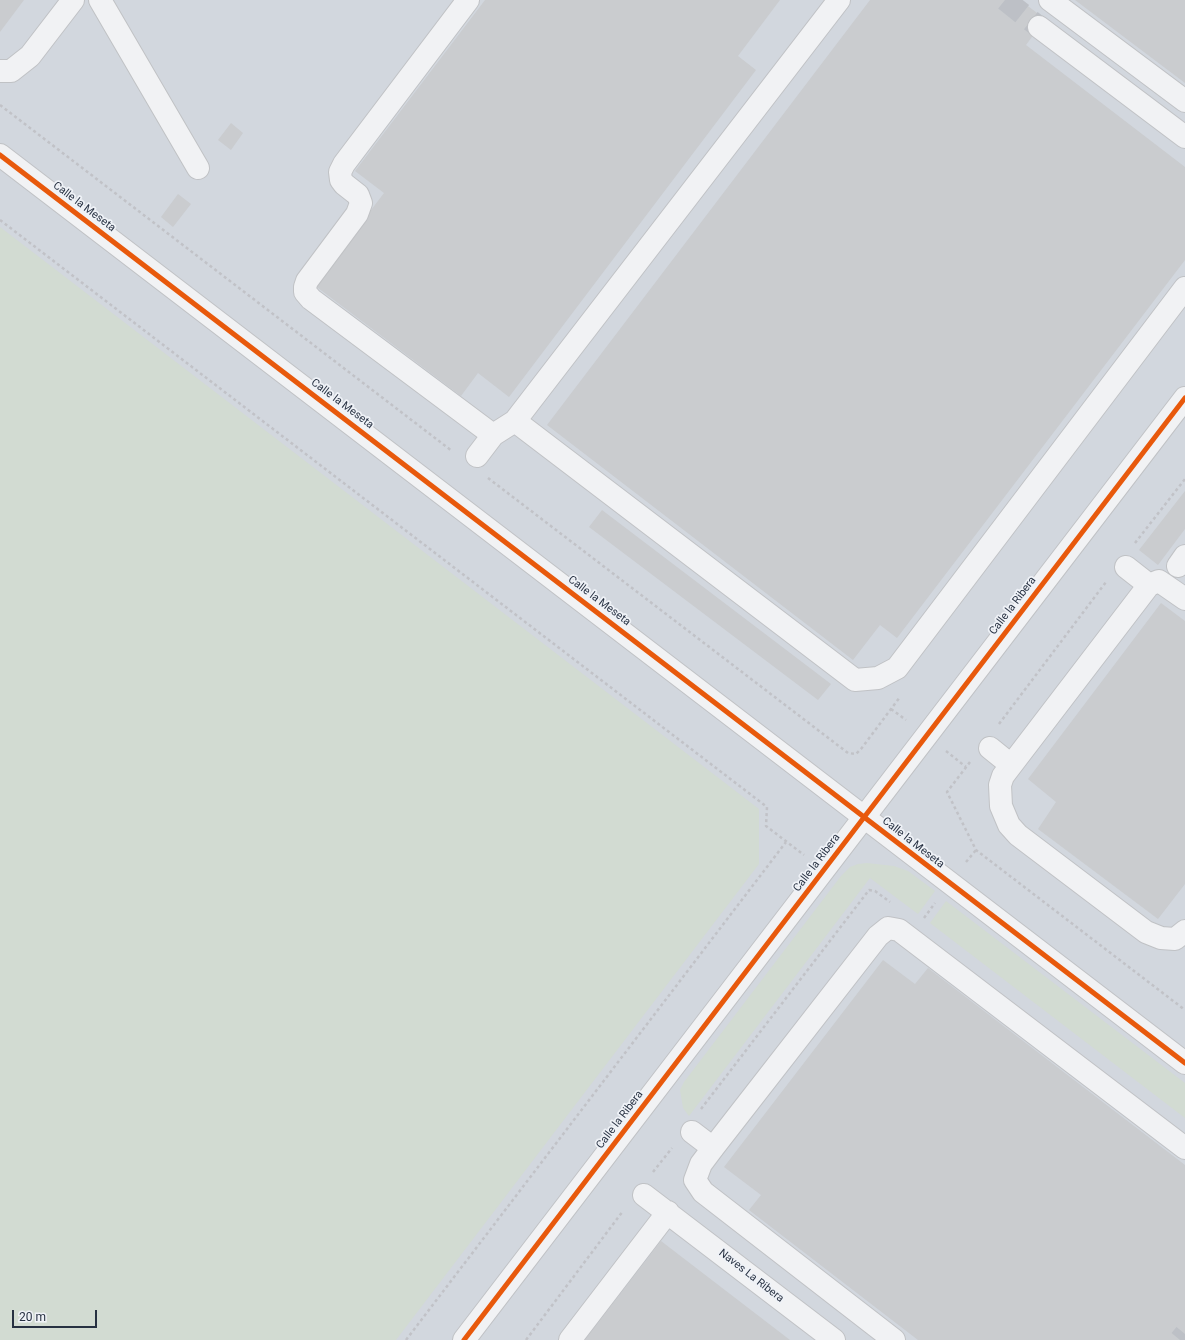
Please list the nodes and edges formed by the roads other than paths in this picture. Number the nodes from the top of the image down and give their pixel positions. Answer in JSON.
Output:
{"nodes":[{"id":1,"x":73,"y":0,"type":"edge"},
{"id":2,"x":100,"y":0,"type":"edge"},
{"id":3,"x":468,"y":0,"type":"edge"},
{"id":4,"x":840,"y":0,"type":"edge"},
{"id":5,"x":1050,"y":0,"type":"edge"},
{"id":6,"x":1039,"y":26,"type":"tunnel mouth"},
{"id":7,"x":0,"y":71,"type":"edge"},
{"id":8,"x":1185,"y":101,"type":"edge"},
{"id":9,"x":1185,"y":137,"type":"edge"},
{"id":10,"x":0,"y":155,"type":"edge"},
{"id":11,"x":198,"y":168,"type":"dead end"},
{"id":12,"x":1185,"y":288,"type":"edge"},
{"id":13,"x":1185,"y":398,"type":"edge"},
{"id":14,"x":515,"y":421,"type":"junction"},
{"id":15,"x":492,"y":435,"type":"junction"},
{"id":16,"x":472,"y":461,"type":"road end"},
{"id":17,"x":1126,"y":567,"type":"dead end"},
{"id":18,"x":1149,"y":585,"type":"junction"},
{"id":19,"x":1185,"y":599,"type":"edge"},
{"id":20,"x":990,"y":748,"type":"dead end"},
{"id":21,"x":1011,"y":765,"type":"junction"},
{"id":22,"x":864,"y":818,"type":"junction"},
{"id":23,"x":1185,"y":931,"type":"edge"},
{"id":24,"x":1185,"y":1063,"type":"edge"},
{"id":25,"x":694,"y":1123,"type":"road end"},
{"id":26,"x":713,"y":1148,"type":"junction"},
{"id":27,"x":1185,"y":1148,"type":"edge"},
{"id":28,"x":647,"y":1186,"type":"road end"},
{"id":29,"x":668,"y":1212,"type":"junction"},
{"id":30,"x":464,"y":1340,"type":"edge"},
{"id":31,"x":570,"y":1340,"type":"edge"},
{"id":32,"x":834,"y":1340,"type":"edge"},
{"id":33,"x":894,"y":1340,"type":"edge"}],
"edges":[{"from":1,"to":7,"type":"street"},
{"from":2,"to":11,"type":"street"},
{"from":3,"to":15,"type":"street"},
{"from":4,"to":14,"type":"street"},
{"from":5,"to":8,"type":"street"},
{"from":6,"to":9,"type":"street"},
{"from":10,"to":22,"type":"street","name":"Calle la Meseta"},
{"from":12,"to":14,"type":"street"},
{"from":13,"to":22,"type":"street","name":"Calle la Ribera"},
{"from":14,"to":15,"type":"street"},
{"from":15,"to":16,"type":"street"},
{"from":17,"to":18,"type":"street"},
{"from":18,"to":19,"type":"street"},
{"from":18,"to":21,"type":"street"},
{"from":20,"to":21,"type":"street"},
{"from":21,"to":23,"type":"street"},
{"from":22,"to":24,"type":"street","name":"Calle la Meseta"},
{"from":22,"to":30,"type":"street","name":"Calle la Ribera"},
{"from":25,"to":26,"type":"street"},
{"from":26,"to":27,"type":"street"},
{"from":26,"to":33,"type":"street"},
{"from":28,"to":29,"type":"street","name":"Naves La Ribera"},
{"from":29,"to":31,"type":"street"},
{"from":29,"to":32,"type":"street","name":"Naves La Ribera"}]}
